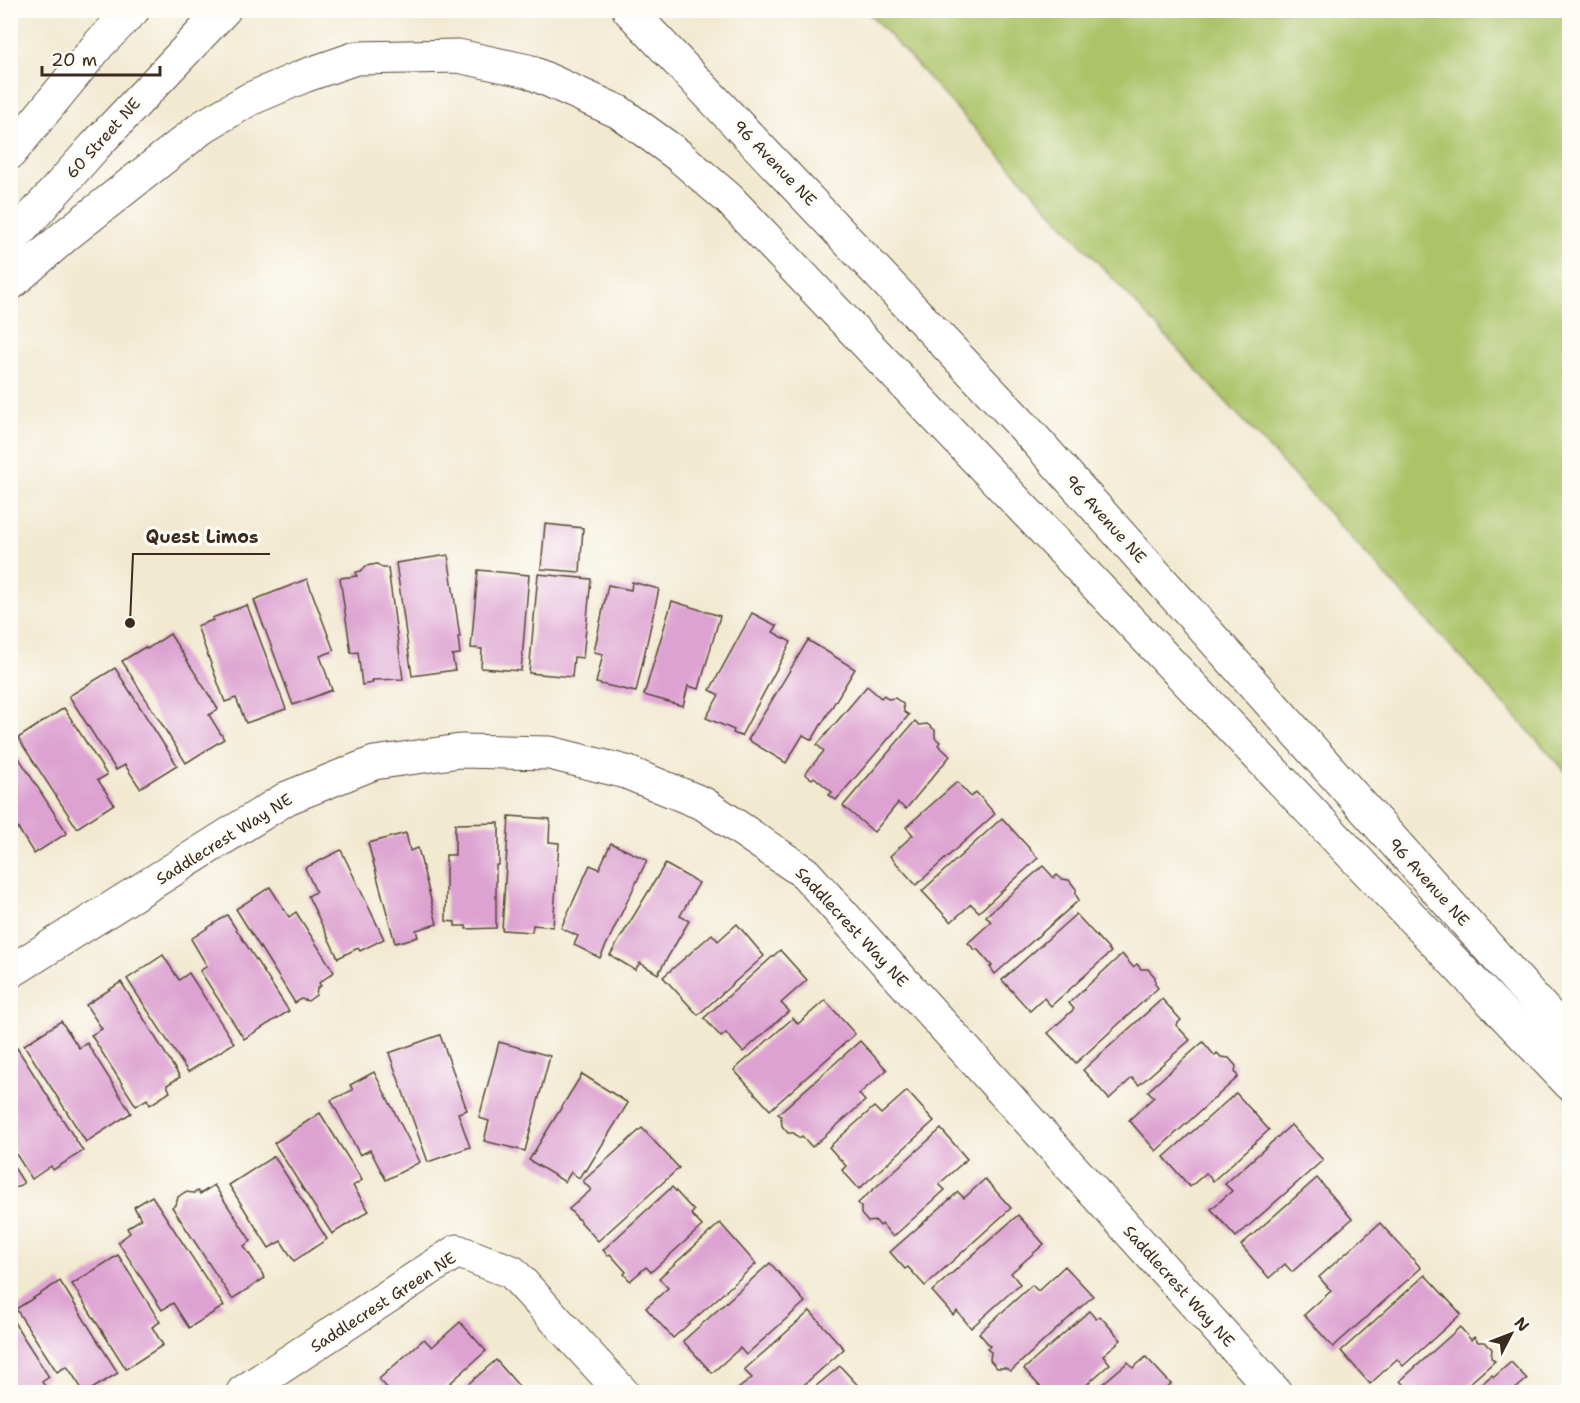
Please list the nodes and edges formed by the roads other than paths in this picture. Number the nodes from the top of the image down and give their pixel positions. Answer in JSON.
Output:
{"nodes":[{"id":1,"x":133,"y":10,"type":"edge"},
{"id":2,"x":224,"y":10,"type":"edge"},
{"id":3,"x":629,"y":10,"type":"edge"},
{"id":4,"x":10,"y":153,"type":"edge"},
{"id":5,"x":10,"y":242,"type":"edge"},
{"id":6,"x":10,"y":284,"type":"edge"},
{"id":7,"x":10,"y":972,"type":"edge"},
{"id":8,"x":1569,"y":1039,"type":"edge"},
{"id":9,"x":1569,"y":1084,"type":"edge"},
{"id":10,"x":243,"y":1392,"type":"edge"},
{"id":11,"x":622,"y":1392,"type":"edge"},
{"id":12,"x":1275,"y":1392,"type":"edge"}],
"edges":[{"from":1,"to":4,"type":"main road"},
{"from":2,"to":5,"type":"main road","name":"60 Street NE"},
{"from":3,"to":8,"type":"main road","name":"96 Avenue NE"},
{"from":6,"to":9,"type":"main road"},
{"from":7,"to":12,"type":"main road","name":"Saddlecrest Way NE"},
{"from":10,"to":11,"type":"main road","name":"Saddlecrest Green NE"}]}
